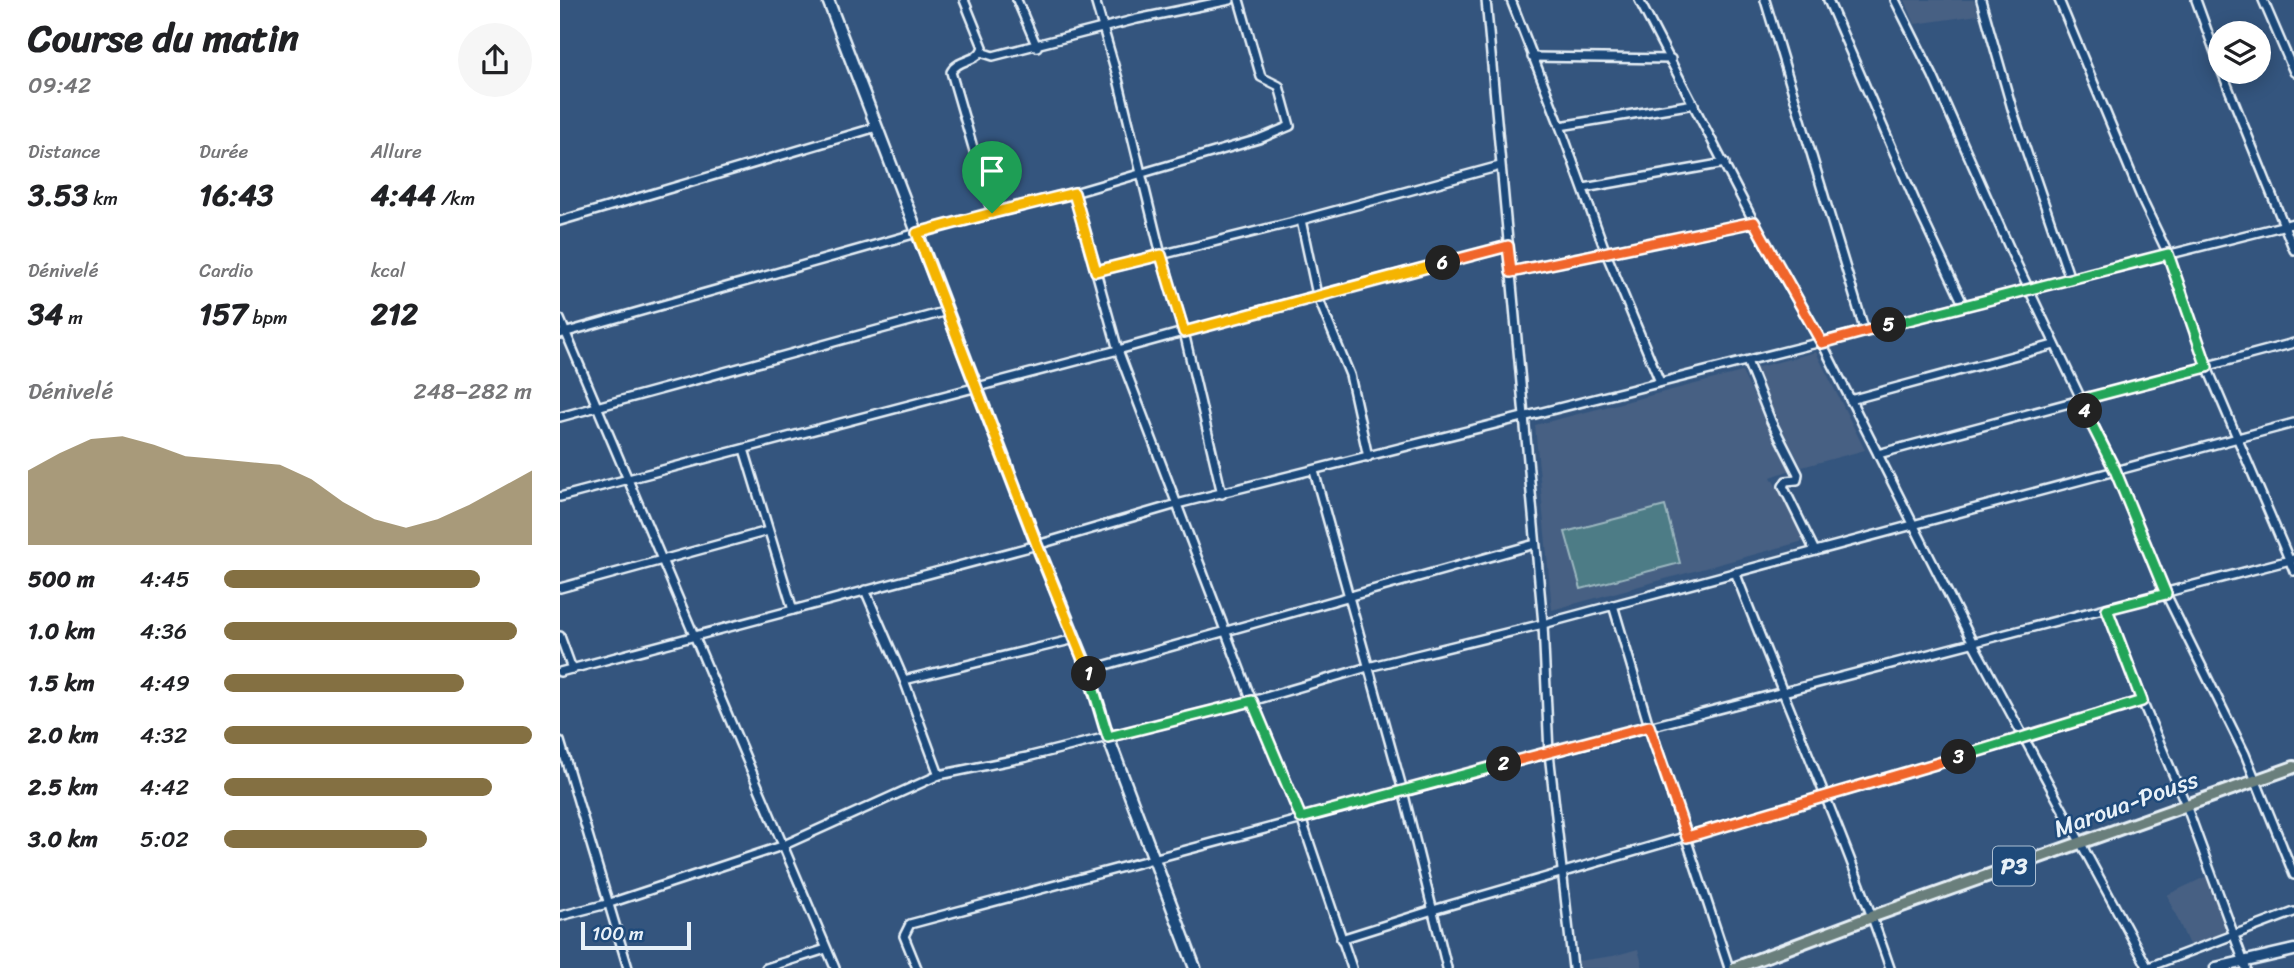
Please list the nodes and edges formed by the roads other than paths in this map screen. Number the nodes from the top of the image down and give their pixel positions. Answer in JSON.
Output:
{"nodes":[{"id":1,"x":828,"y":0,"type":"edge"},
{"id":2,"x":964,"y":0,"type":"edge"},
{"id":3,"x":1017,"y":0,"type":"edge"},
{"id":4,"x":1095,"y":0,"type":"edge"},
{"id":5,"x":1230,"y":0,"type":"edge"},
{"id":6,"x":1239,"y":0,"type":"edge"},
{"id":7,"x":1486,"y":0,"type":"edge"},
{"id":8,"x":1511,"y":0,"type":"edge"},
{"id":9,"x":1639,"y":0,"type":"edge"},
{"id":10,"x":1765,"y":0,"type":"edge"},
{"id":11,"x":1829,"y":0,"type":"edge"},
{"id":12,"x":1895,"y":0,"type":"edge"},
{"id":13,"x":1981,"y":0,"type":"edge"},
{"id":14,"x":2059,"y":0,"type":"edge"},
{"id":15,"x":2196,"y":0,"type":"edge"},
{"id":16,"x":2263,"y":0,"type":"edge"},
{"id":17,"x":1103,"y":29,"type":"junction"},
{"id":18,"x":2208,"y":34,"type":"edge"},
{"id":19,"x":1037,"y":47,"type":"junction"},
{"id":20,"x":981,"y":52,"type":"junction"},
{"id":21,"x":1532,"y":57,"type":"junction"},
{"id":22,"x":1671,"y":59,"type":"junction"},
{"id":23,"x":2294,"y":72,"type":"edge"},
{"id":24,"x":2226,"y":84,"type":"edge"},
{"id":25,"x":1694,"y":104,"type":"junction"},
{"id":26,"x":1560,"y":126,"type":"junction"},
{"id":27,"x":877,"y":127,"type":"junction"},
{"id":28,"x":1725,"y":163,"type":"junction"},
{"id":29,"x":1500,"y":166,"type":"junction"},
{"id":30,"x":1142,"y":173,"type":"junction"},
{"id":31,"x":1584,"y":188,"type":"junction"},
{"id":32,"x":1074,"y":193,"type":"junction"},
{"id":33,"x":992,"y":213,"type":"junction"},
{"id":34,"x":1301,"y":220,"type":"junction"},
{"id":35,"x":560,"y":221,"type":"edge"},
{"id":36,"x":1754,"y":222,"type":"junction"},
{"id":37,"x":2294,"y":223,"type":"edge"},
{"id":38,"x":2284,"y":225,"type":"junction"},
{"id":39,"x":917,"y":233,"type":"junction"},
{"id":40,"x":1508,"y":246,"type":"junction"},
{"id":41,"x":2294,"y":250,"type":"edge"},
{"id":42,"x":1606,"y":253,"type":"junction"},
{"id":43,"x":2168,"y":254,"type":"junction"},
{"id":44,"x":1161,"y":255,"type":"junction"},
{"id":45,"x":1096,"y":271,"type":"junction"},
{"id":46,"x":1511,"y":272,"type":"junction"},
{"id":47,"x":2070,"y":279,"type":"junction"},
{"id":48,"x":2030,"y":290,"type":"junction"},
{"id":49,"x":1317,"y":295,"type":"junction"},
{"id":50,"x":1964,"y":306,"type":"junction"},
{"id":51,"x":947,"y":311,"type":"junction"},
{"id":52,"x":560,"y":319,"type":"edge"},
{"id":53,"x":1184,"y":332,"type":"junction"},
{"id":54,"x":1865,"y":332,"type":"junction"},
{"id":55,"x":563,"y":333,"type":"edge"},
{"id":56,"x":1822,"y":343,"type":"junction"},
{"id":57,"x":2294,"y":343,"type":"edge"},
{"id":58,"x":2054,"y":345,"type":"junction"},
{"id":59,"x":1118,"y":350,"type":"junction"},
{"id":60,"x":1747,"y":361,"type":"junction"},
{"id":61,"x":2207,"y":367,"type":"junction"},
{"id":62,"x":1660,"y":382,"type":"junction"},
{"id":63,"x":977,"y":386,"type":"junction"},
{"id":64,"x":1850,"y":400,"type":"junction"},
{"id":65,"x":2080,"y":400,"type":"junction"},
{"id":66,"x":597,"y":407,"type":"junction"},
{"id":67,"x":560,"y":417,"type":"edge"},
{"id":68,"x":1524,"y":417,"type":"junction"},
{"id":69,"x":2294,"y":423,"type":"edge"},
{"id":70,"x":2239,"y":439,"type":"junction"},
{"id":71,"x":744,"y":449,"type":"junction"},
{"id":72,"x":1878,"y":454,"type":"junction"},
{"id":73,"x":1368,"y":457,"type":"junction"},
{"id":74,"x":2115,"y":470,"type":"junction"},
{"id":75,"x":1314,"y":471,"type":"junction"},
{"id":76,"x":627,"y":479,"type":"junction"},
{"id":77,"x":1222,"y":494,"type":"junction"},
{"id":78,"x":560,"y":497,"type":"edge"},
{"id":79,"x":1177,"y":505,"type":"junction"},
{"id":80,"x":1912,"y":525,"type":"junction"},
{"id":81,"x":768,"y":531,"type":"junction"},
{"id":82,"x":1535,"y":544,"type":"junction"},
{"id":83,"x":1037,"y":545,"type":"junction"},
{"id":84,"x":1815,"y":551,"type":"junction"},
{"id":85,"x":661,"y":560,"type":"junction"},
{"id":86,"x":2292,"y":560,"type":"edge"},
{"id":87,"x":2294,"y":571,"type":"edge"},
{"id":88,"x":1735,"y":572,"type":"junction"},
{"id":89,"x":560,"y":587,"type":"edge"},
{"id":90,"x":865,"y":590,"type":"junction"},
{"id":91,"x":2166,"y":594,"type":"junction"},
{"id":92,"x":1349,"y":597,"type":"junction"},
{"id":93,"x":1613,"y":605,"type":"junction"},
{"id":94,"x":2107,"y":609,"type":"junction"},
{"id":95,"x":793,"y":610,"type":"junction"},
{"id":96,"x":1543,"y":624,"type":"junction"},
{"id":97,"x":1226,"y":631,"type":"junction"},
{"id":98,"x":560,"y":636,"type":"edge"},
{"id":99,"x":693,"y":637,"type":"junction"},
{"id":100,"x":1075,"y":639,"type":"junction"},
{"id":101,"x":1973,"y":643,"type":"junction"},
{"id":102,"x":1368,"y":667,"type":"junction"},
{"id":103,"x":572,"y":669,"type":"junction"},
{"id":104,"x":1088,"y":670,"type":"junction"},
{"id":105,"x":560,"y":672,"type":"edge"},
{"id":106,"x":904,"y":680,"type":"junction"},
{"id":107,"x":1781,"y":691,"type":"junction"},
{"id":108,"x":1252,"y":701,"type":"junction"},
{"id":109,"x":2142,"y":701,"type":"junction"},
{"id":110,"x":1649,"y":726,"type":"junction"},
{"id":111,"x":1108,"y":737,"type":"junction"},
{"id":112,"x":2025,"y":738,"type":"junction"},
{"id":113,"x":560,"y":741,"type":"edge"},
{"id":114,"x":1549,"y":753,"type":"junction"},
{"id":115,"x":2294,"y":767,"type":"edge"},
{"id":116,"x":939,"y":775,"type":"junction"},
{"id":117,"x":2255,"y":780,"type":"junction"},
{"id":118,"x":1403,"y":791,"type":"junction"},
{"id":119,"x":1825,"y":796,"type":"junction"},
{"id":120,"x":2186,"y":805,"type":"junction"},
{"id":121,"x":1301,"y":818,"type":"junction"},
{"id":122,"x":1687,"y":837,"type":"junction"},
{"id":123,"x":2081,"y":842,"type":"junction"},
{"id":124,"x":782,"y":846,"type":"junction"},
{"id":125,"x":1155,"y":859,"type":"junction"},
{"id":126,"x":1561,"y":874,"type":"junction"},
{"id":127,"x":2294,"y":875,"type":"edge"},
{"id":128,"x":607,"y":904,"type":"junction"},
{"id":129,"x":1433,"y":910,"type":"junction"},
{"id":130,"x":2294,"y":912,"type":"edge"},
{"id":131,"x":560,"y":916,"type":"edge"},
{"id":132,"x":1871,"y":916,"type":"junction"},
{"id":133,"x":2234,"y":935,"type":"junction"},
{"id":134,"x":1341,"y":939,"type":"junction"},
{"id":135,"x":826,"y":950,"type":"junction"},
{"id":136,"x":2294,"y":950,"type":"edge"},
{"id":137,"x":2244,"y":964,"type":"edge"},
{"id":138,"x":628,"y":968,"type":"edge"},
{"id":139,"x":766,"y":968,"type":"edge"},
{"id":140,"x":835,"y":968,"type":"edge"},
{"id":141,"x":917,"y":968,"type":"edge"},
{"id":142,"x":1195,"y":968,"type":"edge"},
{"id":143,"x":1352,"y":968,"type":"edge"},
{"id":144,"x":1447,"y":968,"type":"edge"},
{"id":145,"x":1573,"y":968,"type":"edge"},
{"id":146,"x":1730,"y":968,"type":"edge"},
{"id":147,"x":1735,"y":968,"type":"edge"},
{"id":148,"x":1891,"y":968,"type":"edge"},
{"id":149,"x":2147,"y":968,"type":"edge"},
{"id":150,"x":2216,"y":968,"type":"edge"}],
"edges":[{"from":1,"to":27,"type":"street"},
{"from":2,"to":20,"type":"street"},
{"from":3,"to":19,"type":"street"},
{"from":4,"to":17,"type":"street"},
{"from":5,"to":17,"type":"street"},
{"from":6,"to":30,"type":"street"},
{"from":7,"to":29,"type":"street"},
{"from":8,"to":21,"type":"street"},
{"from":9,"to":22,"type":"street"},
{"from":10,"to":54,"type":"street"},
{"from":11,"to":50,"type":"street"},
{"from":12,"to":48,"type":"street"},
{"from":13,"to":47,"type":"street"},
{"from":14,"to":43,"type":"street"},
{"from":15,"to":18,"type":"street"},
{"from":16,"to":23,"type":"street"},
{"from":17,"to":19,"type":"street"},
{"from":17,"to":30,"type":"street"},
{"from":19,"to":20,"type":"street"},
{"from":20,"to":33,"type":"street"},
{"from":21,"to":22,"type":"street"},
{"from":21,"to":26,"type":"street"},
{"from":22,"to":25,"type":"street"},
{"from":24,"to":38,"type":"street"},
{"from":25,"to":26,"type":"street"},
{"from":25,"to":28,"type":"street"},
{"from":26,"to":31,"type":"street"},
{"from":27,"to":35,"type":"street"},
{"from":27,"to":39,"type":"street"},
{"from":28,"to":31,"type":"street"},
{"from":28,"to":36,"type":"street"},
{"from":29,"to":34,"type":"street"},
{"from":29,"to":40,"type":"street"},
{"from":30,"to":32,"type":"street"},
{"from":30,"to":44,"type":"street"},
{"from":31,"to":42,"type":"street"},
{"from":32,"to":33,"type":"street"},
{"from":32,"to":45,"type":"street"},
{"from":33,"to":39,"type":"street"},
{"from":34,"to":44,"type":"street"},
{"from":34,"to":49,"type":"street"},
{"from":36,"to":42,"type":"street"},
{"from":36,"to":56,"type":"street"},
{"from":37,"to":38,"type":"street"},
{"from":38,"to":41,"type":"street"},
{"from":38,"to":43,"type":"street"},
{"from":39,"to":51,"type":"street"},
{"from":39,"to":55,"type":"street"},
{"from":40,"to":46,"type":"street"},
{"from":40,"to":49,"type":"street"},
{"from":42,"to":46,"type":"street"},
{"from":42,"to":62,"type":"street"},
{"from":43,"to":47,"type":"street"},
{"from":43,"to":61,"type":"street"},
{"from":44,"to":45,"type":"street"},
{"from":44,"to":53,"type":"street"},
{"from":45,"to":59,"type":"street"},
{"from":46,"to":68,"type":"street"},
{"from":47,"to":48,"type":"street"},
{"from":48,"to":50,"type":"street"},
{"from":48,"to":58,"type":"street"},
{"from":49,"to":53,"type":"street"},
{"from":49,"to":73,"type":"street"},
{"from":50,"to":54,"type":"street"},
{"from":51,"to":63,"type":"street"},
{"from":51,"to":66,"type":"street"},
{"from":52,"to":55,"type":"street"},
{"from":53,"to":59,"type":"street"},
{"from":53,"to":77,"type":"street"},
{"from":54,"to":56,"type":"street"},
{"from":55,"to":66,"type":"street"},
{"from":56,"to":60,"type":"street"},
{"from":56,"to":64,"type":"street"},
{"from":57,"to":61,"type":"street"},
{"from":58,"to":64,"type":"street"},
{"from":58,"to":65,"type":"street"},
{"from":59,"to":63,"type":"street"},
{"from":59,"to":79,"type":"street"},
{"from":60,"to":62,"type":"street"},
{"from":60,"to":84,"type":"street"},
{"from":61,"to":65,"type":"street"},
{"from":61,"to":70,"type":"street"},
{"from":62,"to":68,"type":"street"},
{"from":63,"to":71,"type":"street"},
{"from":63,"to":83,"type":"street"},
{"from":64,"to":72,"type":"street"},
{"from":65,"to":72,"type":"street"},
{"from":65,"to":74,"type":"street"},
{"from":66,"to":67,"type":"street"},
{"from":66,"to":76,"type":"street"},
{"from":68,"to":73,"type":"street"},
{"from":68,"to":82,"type":"street"},
{"from":69,"to":70,"type":"street"},
{"from":70,"to":74,"type":"street"},
{"from":70,"to":86,"type":"street"},
{"from":71,"to":76,"type":"street"},
{"from":71,"to":81,"type":"street"},
{"from":72,"to":80,"type":"street"},
{"from":73,"to":75,"type":"street"},
{"from":74,"to":80,"type":"street"},
{"from":74,"to":91,"type":"street"},
{"from":75,"to":77,"type":"street"},
{"from":75,"to":92,"type":"street"},
{"from":76,"to":78,"type":"street"},
{"from":76,"to":85,"type":"street"},
{"from":77,"to":79,"type":"street"},
{"from":79,"to":83,"type":"street"},
{"from":79,"to":97,"type":"street"},
{"from":80,"to":84,"type":"street"},
{"from":80,"to":101,"type":"street"},
{"from":81,"to":85,"type":"street"},
{"from":81,"to":95,"type":"street"},
{"from":82,"to":92,"type":"street"},
{"from":82,"to":96,"type":"street"},
{"from":83,"to":90,"type":"street"},
{"from":83,"to":100,"type":"street"},
{"from":84,"to":88,"type":"street"},
{"from":85,"to":89,"type":"street"},
{"from":85,"to":99,"type":"street"},
{"from":86,"to":87,"type":"street"},
{"from":86,"to":91,"type":"street"},
{"from":88,"to":93,"type":"street"},
{"from":88,"to":107,"type":"street"},
{"from":90,"to":95,"type":"street"},
{"from":90,"to":106,"type":"street"},
{"from":91,"to":94,"type":"street"},
{"from":91,"to":117,"type":"street"},
{"from":92,"to":97,"type":"street"},
{"from":92,"to":102,"type":"street"},
{"from":93,"to":96,"type":"street"},
{"from":93,"to":110,"type":"street"},
{"from":94,"to":101,"type":"street"},
{"from":94,"to":109,"type":"street"},
{"from":95,"to":99,"type":"street"},
{"from":96,"to":102,"type":"street"},
{"from":96,"to":114,"type":"street"},
{"from":97,"to":104,"type":"street"},
{"from":97,"to":108,"type":"street"},
{"from":98,"to":103,"type":"street"},
{"from":99,"to":103,"type":"street"},
{"from":99,"to":124,"type":"street"},
{"from":100,"to":104,"type":"street"},
{"from":100,"to":106,"type":"street"},
{"from":101,"to":107,"type":"street"},
{"from":101,"to":112,"type":"street"},
{"from":102,"to":108,"type":"street"},
{"from":102,"to":118,"type":"street"},
{"from":103,"to":105,"type":"street"},
{"from":104,"to":111,"type":"street"},
{"from":106,"to":116,"type":"street"},
{"from":107,"to":110,"type":"street"},
{"from":107,"to":119,"type":"street"},
{"from":108,"to":111,"type":"street"},
{"from":108,"to":121,"type":"street"},
{"from":109,"to":112,"type":"street"},
{"from":109,"to":120,"type":"street"},
{"from":110,"to":114,"type":"street"},
{"from":110,"to":122,"type":"street"},
{"from":111,"to":116,"type":"street"},
{"from":111,"to":125,"type":"street"},
{"from":112,"to":119,"type":"street"},
{"from":112,"to":123,"type":"street"},
{"from":113,"to":128,"type":"street"},
{"from":114,"to":118,"type":"street"},
{"from":114,"to":126,"type":"street"},
{"from":115,"to":117,"type":"main road","name":"Maroua-Pouss","number":"P3"},
{"from":116,"to":124,"type":"street"},
{"from":117,"to":120,"type":"main road","name":"Maroua-Pouss","number":"P3"},
{"from":117,"to":127,"type":"street"},
{"from":118,"to":121,"type":"street"},
{"from":118,"to":129,"type":"street"},
{"from":119,"to":122,"type":"street"},
{"from":119,"to":132,"type":"street"},
{"from":120,"to":123,"type":"main road","name":"Maroua-Pouss","number":"P3"},
{"from":120,"to":133,"type":"street"},
{"from":121,"to":125,"type":"street"},
{"from":121,"to":134,"type":"street"},
{"from":122,"to":126,"type":"street"},
{"from":122,"to":146,"type":"street"},
{"from":123,"to":132,"type":"main road","name":"Maroua-Pouss","number":"P3"},
{"from":123,"to":149,"type":"street"},
{"from":124,"to":128,"type":"street"},
{"from":124,"to":135,"type":"street"},
{"from":125,"to":141,"type":"street"},
{"from":125,"to":142,"type":"street"},
{"from":126,"to":129,"type":"street"},
{"from":126,"to":145,"type":"street"},
{"from":128,"to":131,"type":"street"},
{"from":128,"to":138,"type":"street"},
{"from":129,"to":134,"type":"street"},
{"from":129,"to":144,"type":"street"},
{"from":130,"to":133,"type":"street"},
{"from":132,"to":147,"type":"main road","name":"Maroua-Pouss","number":"P3"},
{"from":132,"to":148,"type":"street"},
{"from":133,"to":137,"type":"street"},
{"from":133,"to":149,"type":"street"},
{"from":134,"to":143,"type":"street"},
{"from":135,"to":139,"type":"street"},
{"from":135,"to":140,"type":"street"},
{"from":136,"to":137,"type":"street"},
{"from":137,"to":150,"type":"street"}]}
